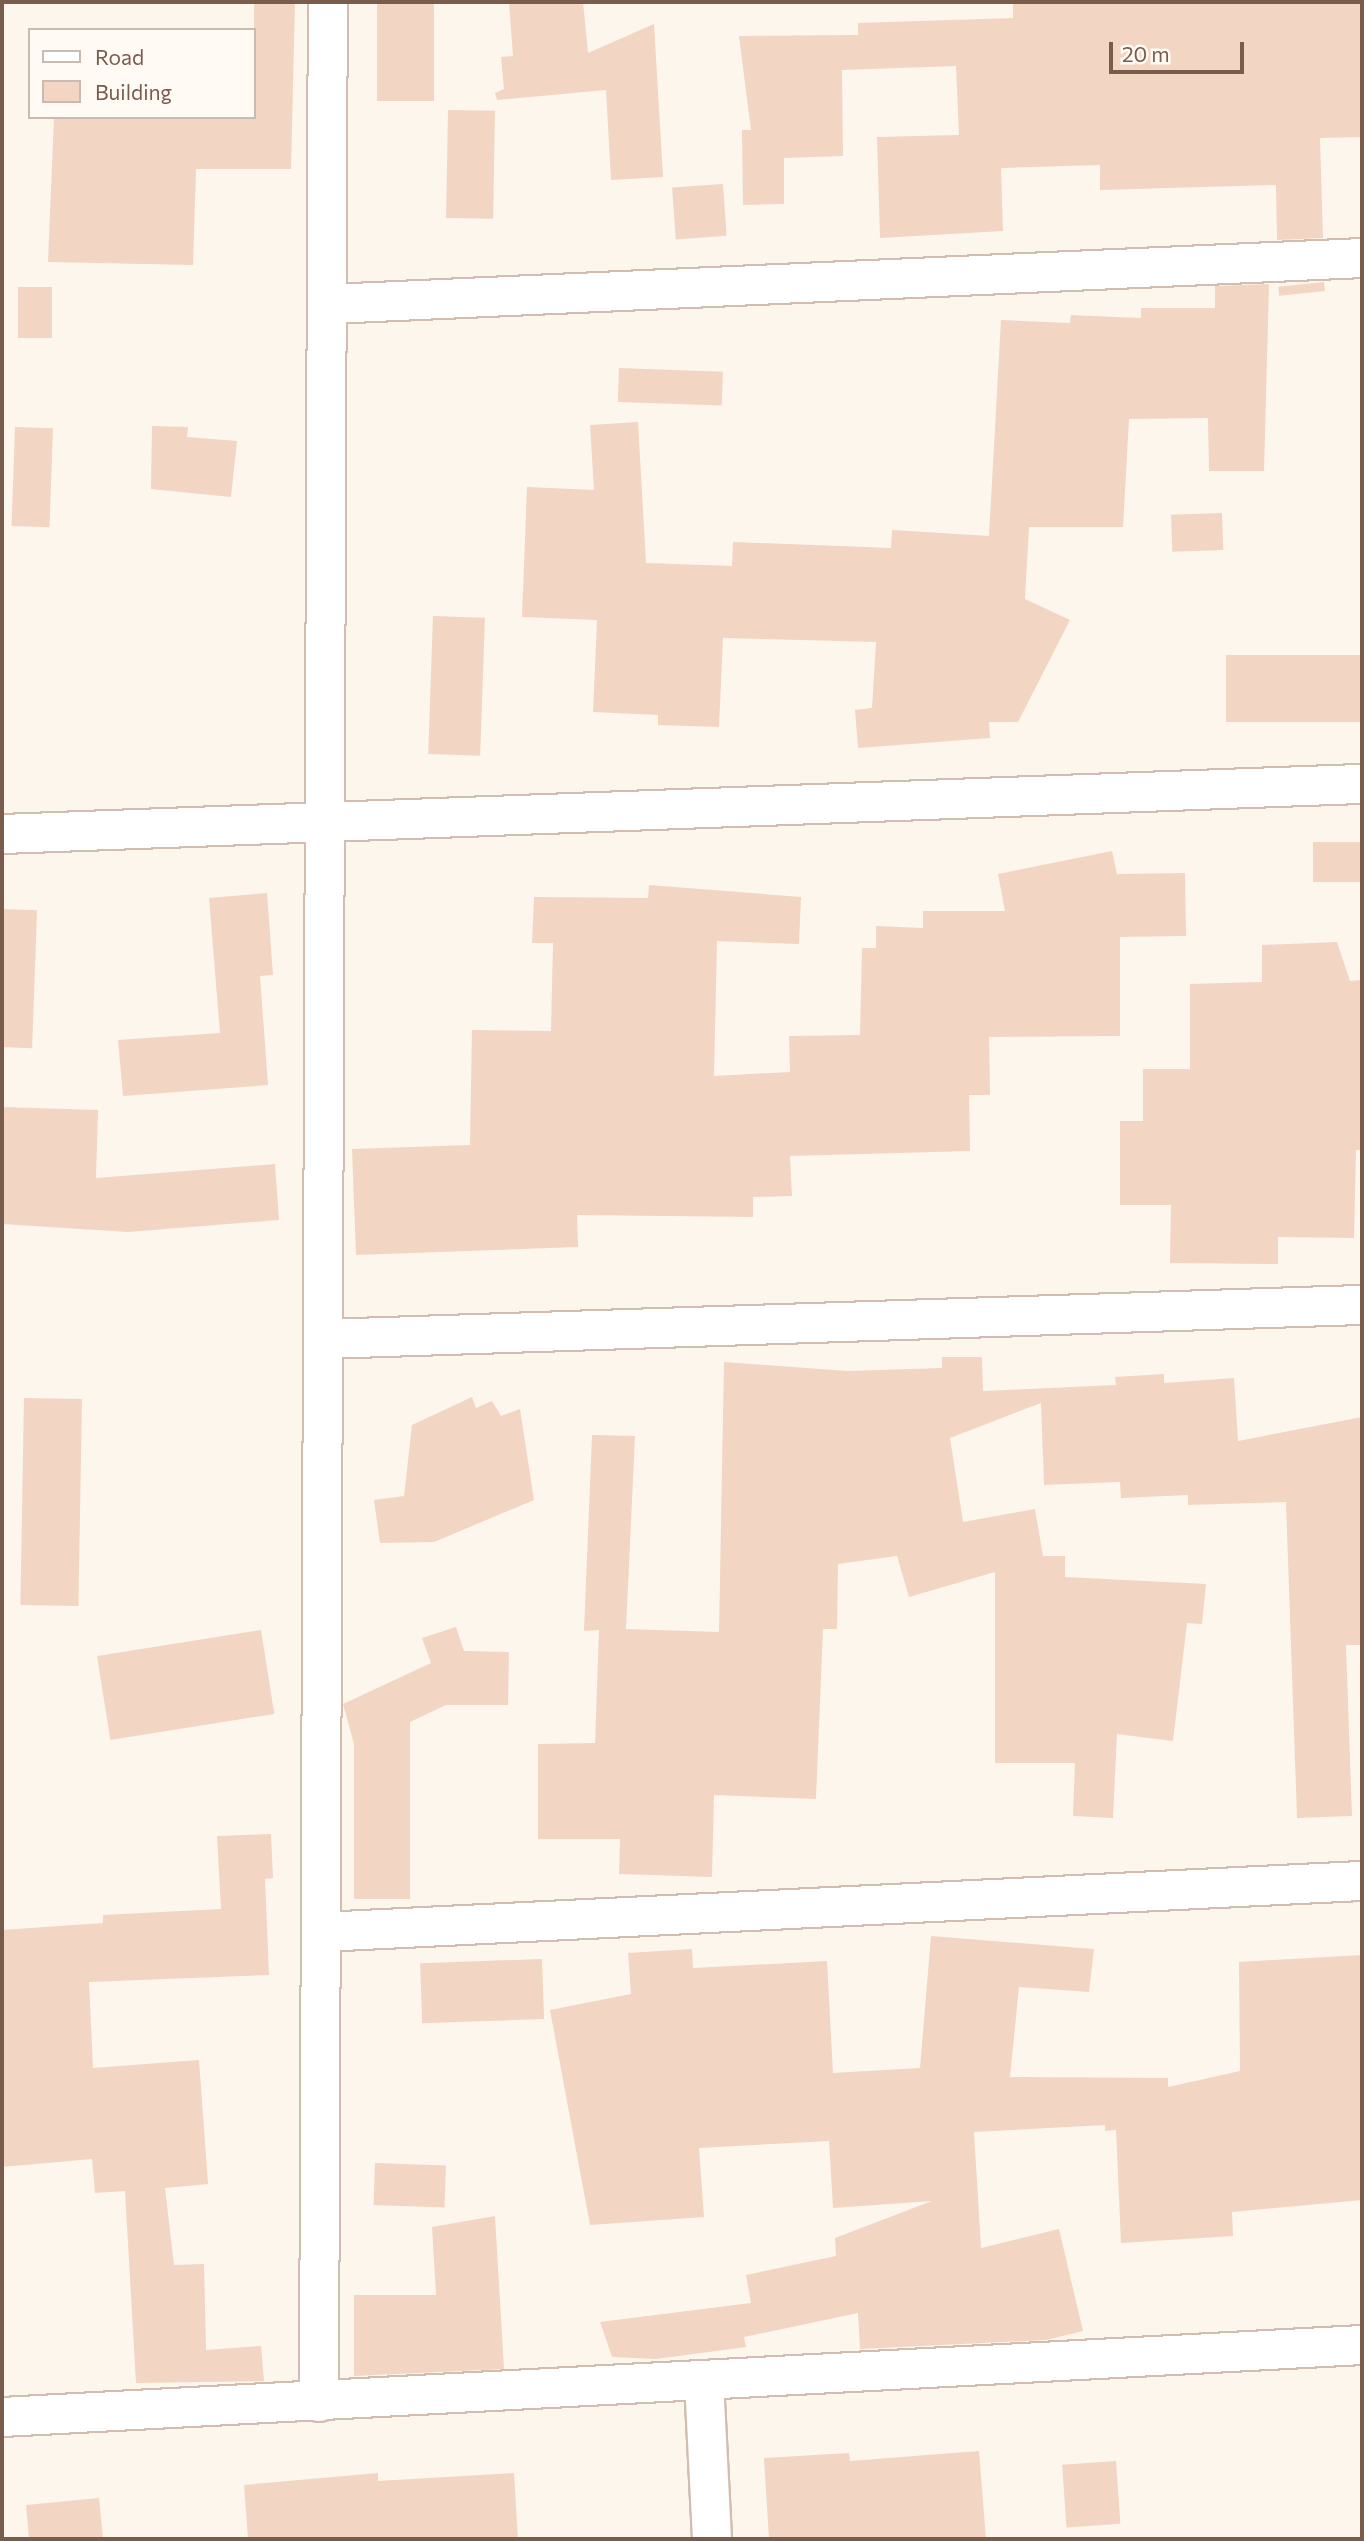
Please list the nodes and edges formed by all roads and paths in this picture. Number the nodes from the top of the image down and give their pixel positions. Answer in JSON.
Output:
{"nodes":[{"id":1,"x":328,"y":2,"type":"edge"},
{"id":2,"x":1362,"y":258,"type":"edge"},
{"id":3,"x":330,"y":304,"type":"junction"},
{"id":4,"x":1362,"y":785,"type":"edge"},
{"id":5,"x":327,"y":823,"type":"junction"},
{"id":6,"x":2,"y":834,"type":"edge"},
{"id":7,"x":1362,"y":1305,"type":"edge"},
{"id":8,"x":324,"y":1339,"type":"junction"},
{"id":9,"x":1362,"y":1881,"type":"edge"},
{"id":10,"x":322,"y":1932,"type":"junction"},
{"id":11,"x":1362,"y":2345,"type":"edge"},
{"id":12,"x":704,"y":2381,"type":"junction"},
{"id":13,"x":319,"y":2402,"type":"junction"},
{"id":14,"x":2,"y":2417,"type":"edge"},
{"id":15,"x":712,"y":2539,"type":"edge"}],
"edges":[{"from":1,"to":3,"type":"street"},
{"from":2,"to":3,"type":"street"},
{"from":3,"to":5,"type":"street"},
{"from":4,"to":5,"type":"street"},
{"from":5,"to":6,"type":"street"},
{"from":5,"to":8,"type":"street"},
{"from":7,"to":8,"type":"street"},
{"from":8,"to":10,"type":"street"},
{"from":9,"to":10,"type":"street"},
{"from":10,"to":13,"type":"street"},
{"from":11,"to":12,"type":"street"},
{"from":12,"to":13,"type":"street"},
{"from":12,"to":15,"type":"street"},
{"from":13,"to":14,"type":"street"}]}
